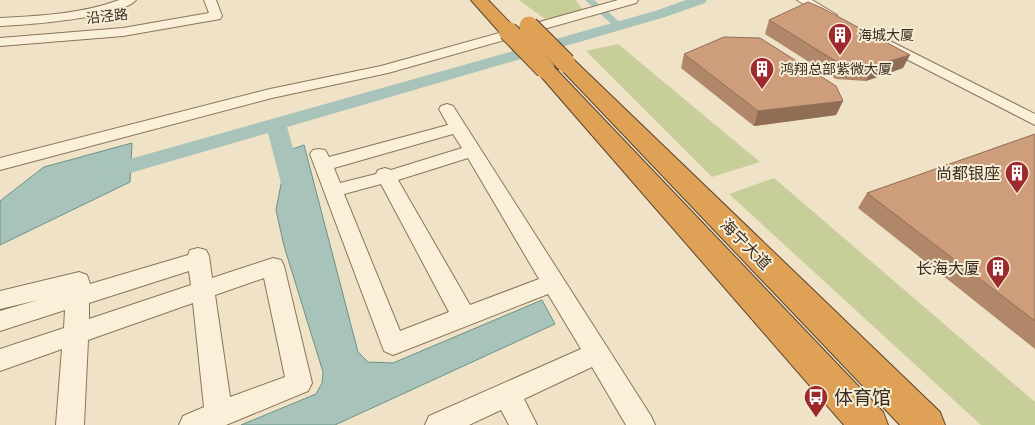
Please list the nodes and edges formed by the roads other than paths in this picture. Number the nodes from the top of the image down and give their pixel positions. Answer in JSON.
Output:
{"nodes":[{"id":1,"x":130,"y":0,"type":"edge"},
{"id":2,"x":210,"y":0,"type":"edge"},
{"id":3,"x":479,"y":0,"type":"edge"},
{"id":4,"x":632,"y":0,"type":"edge"},
{"id":5,"x":803,"y":0,"type":"edge"},
{"id":6,"x":522,"y":19,"type":"dead end"},
{"id":7,"x":0,"y":22,"type":"edge"},
{"id":8,"x":845,"y":23,"type":"edge"},
{"id":9,"x":871,"y":36,"type":"edge"},
{"id":10,"x":0,"y":42,"type":"edge"},
{"id":11,"x":556,"y":66,"type":"junction"},
{"id":12,"x":1035,"y":120,"type":"edge"},
{"id":13,"x":473,"y":150,"type":"junction"},
{"id":14,"x":0,"y":164,"type":"edge"},
{"id":15,"x":386,"y":176,"type":"junction"},
{"id":16,"x":333,"y":191,"type":"junction"},
{"id":17,"x":554,"y":283,"type":"junction"},
{"id":18,"x":202,"y":291,"type":"junction"},
{"id":19,"x":78,"y":296,"type":"junction"},
{"id":20,"x":0,"y":300,"type":"edge"},
{"id":21,"x":464,"y":317,"type":"junction"},
{"id":22,"x":0,"y":321,"type":"edge"},
{"id":23,"x":76,"y":334,"type":"junction"},
{"id":24,"x":597,"y":353,"type":"junction"},
{"id":25,"x":0,"y":360,"type":"edge"},
{"id":26,"x":507,"y":394,"type":"junction"},
{"id":27,"x":219,"y":415,"type":"junction"},
{"id":28,"x":70,"y":425,"type":"edge"},
{"id":29,"x":192,"y":425,"type":"edge"},
{"id":30,"x":438,"y":425,"type":"edge"},
{"id":31,"x":523,"y":425,"type":"edge"},
{"id":32,"x":641,"y":425,"type":"edge"},
{"id":33,"x":869,"y":425,"type":"edge"},
{"id":34,"x":926,"y":425,"type":"edge"}],
"edges":[{"from":1,"to":7,"type":"street"},
{"from":2,"to":10,"type":"street","name":"沿泾路"},
{"from":3,"to":11,"type":"highway","bridge":true},
{"from":4,"to":14,"type":"street"},
{"from":5,"to":8,"type":"street"},
{"from":6,"to":11,"type":"highway","bridge":true},
{"from":9,"to":12,"type":"street"},
{"from":11,"to":33,"type":"highway","name":"海宁大道"},
{"from":11,"to":34,"type":"highway","name":"海宁大道"},
{"from":13,"to":15,"type":"street"},
{"from":13,"to":16,"type":"street"},
{"from":13,"to":17,"type":"street"},
{"from":15,"to":16,"type":"street"},
{"from":15,"to":21,"type":"street"},
{"from":16,"to":21,"type":"street"},
{"from":17,"to":21,"type":"street"},
{"from":17,"to":24,"type":"street"},
{"from":18,"to":19,"type":"street"},
{"from":18,"to":23,"type":"street"},
{"from":18,"to":27,"type":"street"},
{"from":18,"to":27,"type":"street"},
{"from":19,"to":20,"type":"street"},
{"from":19,"to":22,"type":"street"},
{"from":19,"to":23,"type":"street"},
{"from":23,"to":25,"type":"street"},
{"from":23,"to":28,"type":"street"},
{"from":24,"to":26,"type":"street"},
{"from":24,"to":32,"type":"street"},
{"from":26,"to":30,"type":"street"},
{"from":26,"to":31,"type":"street"},
{"from":27,"to":29,"type":"street"}]}
